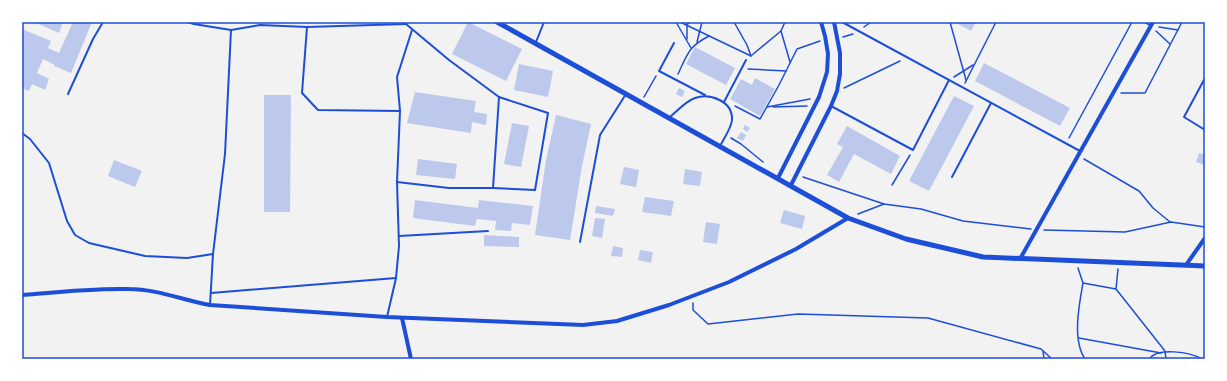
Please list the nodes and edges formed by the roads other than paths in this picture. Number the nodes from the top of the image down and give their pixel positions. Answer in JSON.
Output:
{"nodes":[{"id":1,"x":103,"y":22,"type":"edge"},
{"id":2,"x":187,"y":22,"type":"edge"},
{"id":3,"x":402,"y":22,"type":"edge"},
{"id":4,"x":497,"y":22,"type":"edge"},
{"id":5,"x":544,"y":22,"type":"edge"},
{"id":6,"x":821,"y":22,"type":"edge"},
{"id":7,"x":834,"y":22,"type":"edge"},
{"id":8,"x":842,"y":22,"type":"edge"},
{"id":9,"x":1145,"y":22,"type":"edge"},
{"id":10,"x":194,"y":23,"type":"edge"},
{"id":11,"x":406,"y":23,"type":"edge"},
{"id":12,"x":1152,"y":24,"type":"edge"},
{"id":13,"x":307,"y":27,"type":"junction"},
{"id":14,"x":231,"y":30,"type":"junction"},
{"id":15,"x":412,"y":30,"type":"junction"},
{"id":16,"x":674,"y":43,"type":"dead end"},
{"id":17,"x":535,"y":44,"type":"junction"},
{"id":18,"x":746,"y":60,"type":"road end"},
{"id":19,"x":1205,"y":78,"type":"edge"},
{"id":20,"x":950,"y":80,"type":"junction"},
{"id":21,"x":627,"y":93,"type":"junction"},
{"id":22,"x":68,"y":94,"type":"dead end"},
{"id":23,"x":706,"y":96,"type":"junction"},
{"id":24,"x":499,"y":97,"type":"junction"},
{"id":25,"x":725,"y":101,"type":"junction"},
{"id":26,"x":991,"y":103,"type":"junction"},
{"id":27,"x":831,"y":106,"type":"junction"},
{"id":28,"x":400,"y":111,"type":"junction"},
{"id":29,"x":670,"y":117,"type":"junction"},
{"id":30,"x":1205,"y":130,"type":"edge"},
{"id":31,"x":22,"y":133,"type":"edge"},
{"id":32,"x":720,"y":146,"type":"junction"},
{"id":33,"x":1080,"y":154,"type":"junction"},
{"id":34,"x":952,"y":177,"type":"dead end"},
{"id":35,"x":778,"y":178,"type":"junction"},
{"id":36,"x":397,"y":182,"type":"junction"},
{"id":37,"x":791,"y":185,"type":"junction"},
{"id":38,"x":493,"y":188,"type":"junction"},
{"id":39,"x":848,"y":218,"type":"junction"},
{"id":40,"x":488,"y":231,"type":"dead end"},
{"id":41,"x":398,"y":236,"type":"junction"},
{"id":42,"x":1205,"y":238,"type":"edge"},
{"id":43,"x":580,"y":242,"type":"dead end"},
{"id":44,"x":213,"y":254,"type":"junction"},
{"id":45,"x":1020,"y":260,"type":"junction"},
{"id":46,"x":1186,"y":265,"type":"junction"},
{"id":47,"x":1205,"y":266,"type":"edge"},
{"id":48,"x":396,"y":278,"type":"junction"},
{"id":49,"x":211,"y":293,"type":"junction"},
{"id":50,"x":22,"y":295,"type":"edge"},
{"id":51,"x":210,"y":305,"type":"junction"},
{"id":52,"x":388,"y":317,"type":"junction"},
{"id":53,"x":402,"y":318,"type":"junction"},
{"id":54,"x":411,"y":359,"type":"edge"}],
"edges":[{"from":1,"to":22,"type":"lane"},
{"from":2,"to":10,"type":"lane"},
{"from":3,"to":11,"type":"lane"},
{"from":4,"to":17,"type":"street"},
{"from":5,"to":17,"type":"lane"},
{"from":6,"to":35,"type":"street"},
{"from":7,"to":27,"type":"street"},
{"from":8,"to":20,"type":"lane"},
{"from":9,"to":12,"type":"lane"},
{"from":10,"to":14,"type":"lane"},
{"from":11,"to":13,"type":"lane"},
{"from":11,"to":15,"type":"lane"},
{"from":12,"to":33,"type":"street"},
{"from":13,"to":14,"type":"lane"},
{"from":13,"to":28,"type":"lane"},
{"from":14,"to":44,"type":"lane"},
{"from":15,"to":24,"type":"lane"},
{"from":15,"to":28,"type":"lane"},
{"from":16,"to":23,"type":"lane"},
{"from":17,"to":21,"type":"street"},
{"from":18,"to":25,"type":"lane"},
{"from":19,"to":30,"type":"lane"},
{"from":20,"to":26,"type":"lane"},
{"from":20,"to":27,"type":"lane"},
{"from":21,"to":29,"type":"street"},
{"from":21,"to":43,"type":"lane"},
{"from":23,"to":25,"type":"lane"},
{"from":23,"to":29,"type":"lane"},
{"from":24,"to":38,"type":"lane"},
{"from":24,"to":38,"type":"lane"},
{"from":25,"to":32,"type":"lane"},
{"from":26,"to":33,"type":"lane"},
{"from":26,"to":34,"type":"lane"},
{"from":27,"to":37,"type":"street"},
{"from":28,"to":36,"type":"lane"},
{"from":29,"to":32,"type":"street"},
{"from":31,"to":44,"type":"lane"},
{"from":32,"to":35,"type":"street"},
{"from":33,"to":45,"type":"street"},
{"from":35,"to":37,"type":"street"},
{"from":36,"to":38,"type":"lane"},
{"from":36,"to":41,"type":"lane"},
{"from":37,"to":39,"type":"street"},
{"from":39,"to":45,"type":"street"},
{"from":39,"to":53,"type":"street"},
{"from":40,"to":41,"type":"lane"},
{"from":41,"to":48,"type":"lane"},
{"from":42,"to":46,"type":"street"},
{"from":44,"to":49,"type":"lane"},
{"from":45,"to":46,"type":"street"},
{"from":46,"to":47,"type":"street"},
{"from":48,"to":49,"type":"lane"},
{"from":48,"to":52,"type":"lane"},
{"from":49,"to":51,"type":"lane"},
{"from":50,"to":51,"type":"street"},
{"from":51,"to":52,"type":"street"},
{"from":52,"to":53,"type":"street"},
{"from":53,"to":54,"type":"street"}]}
